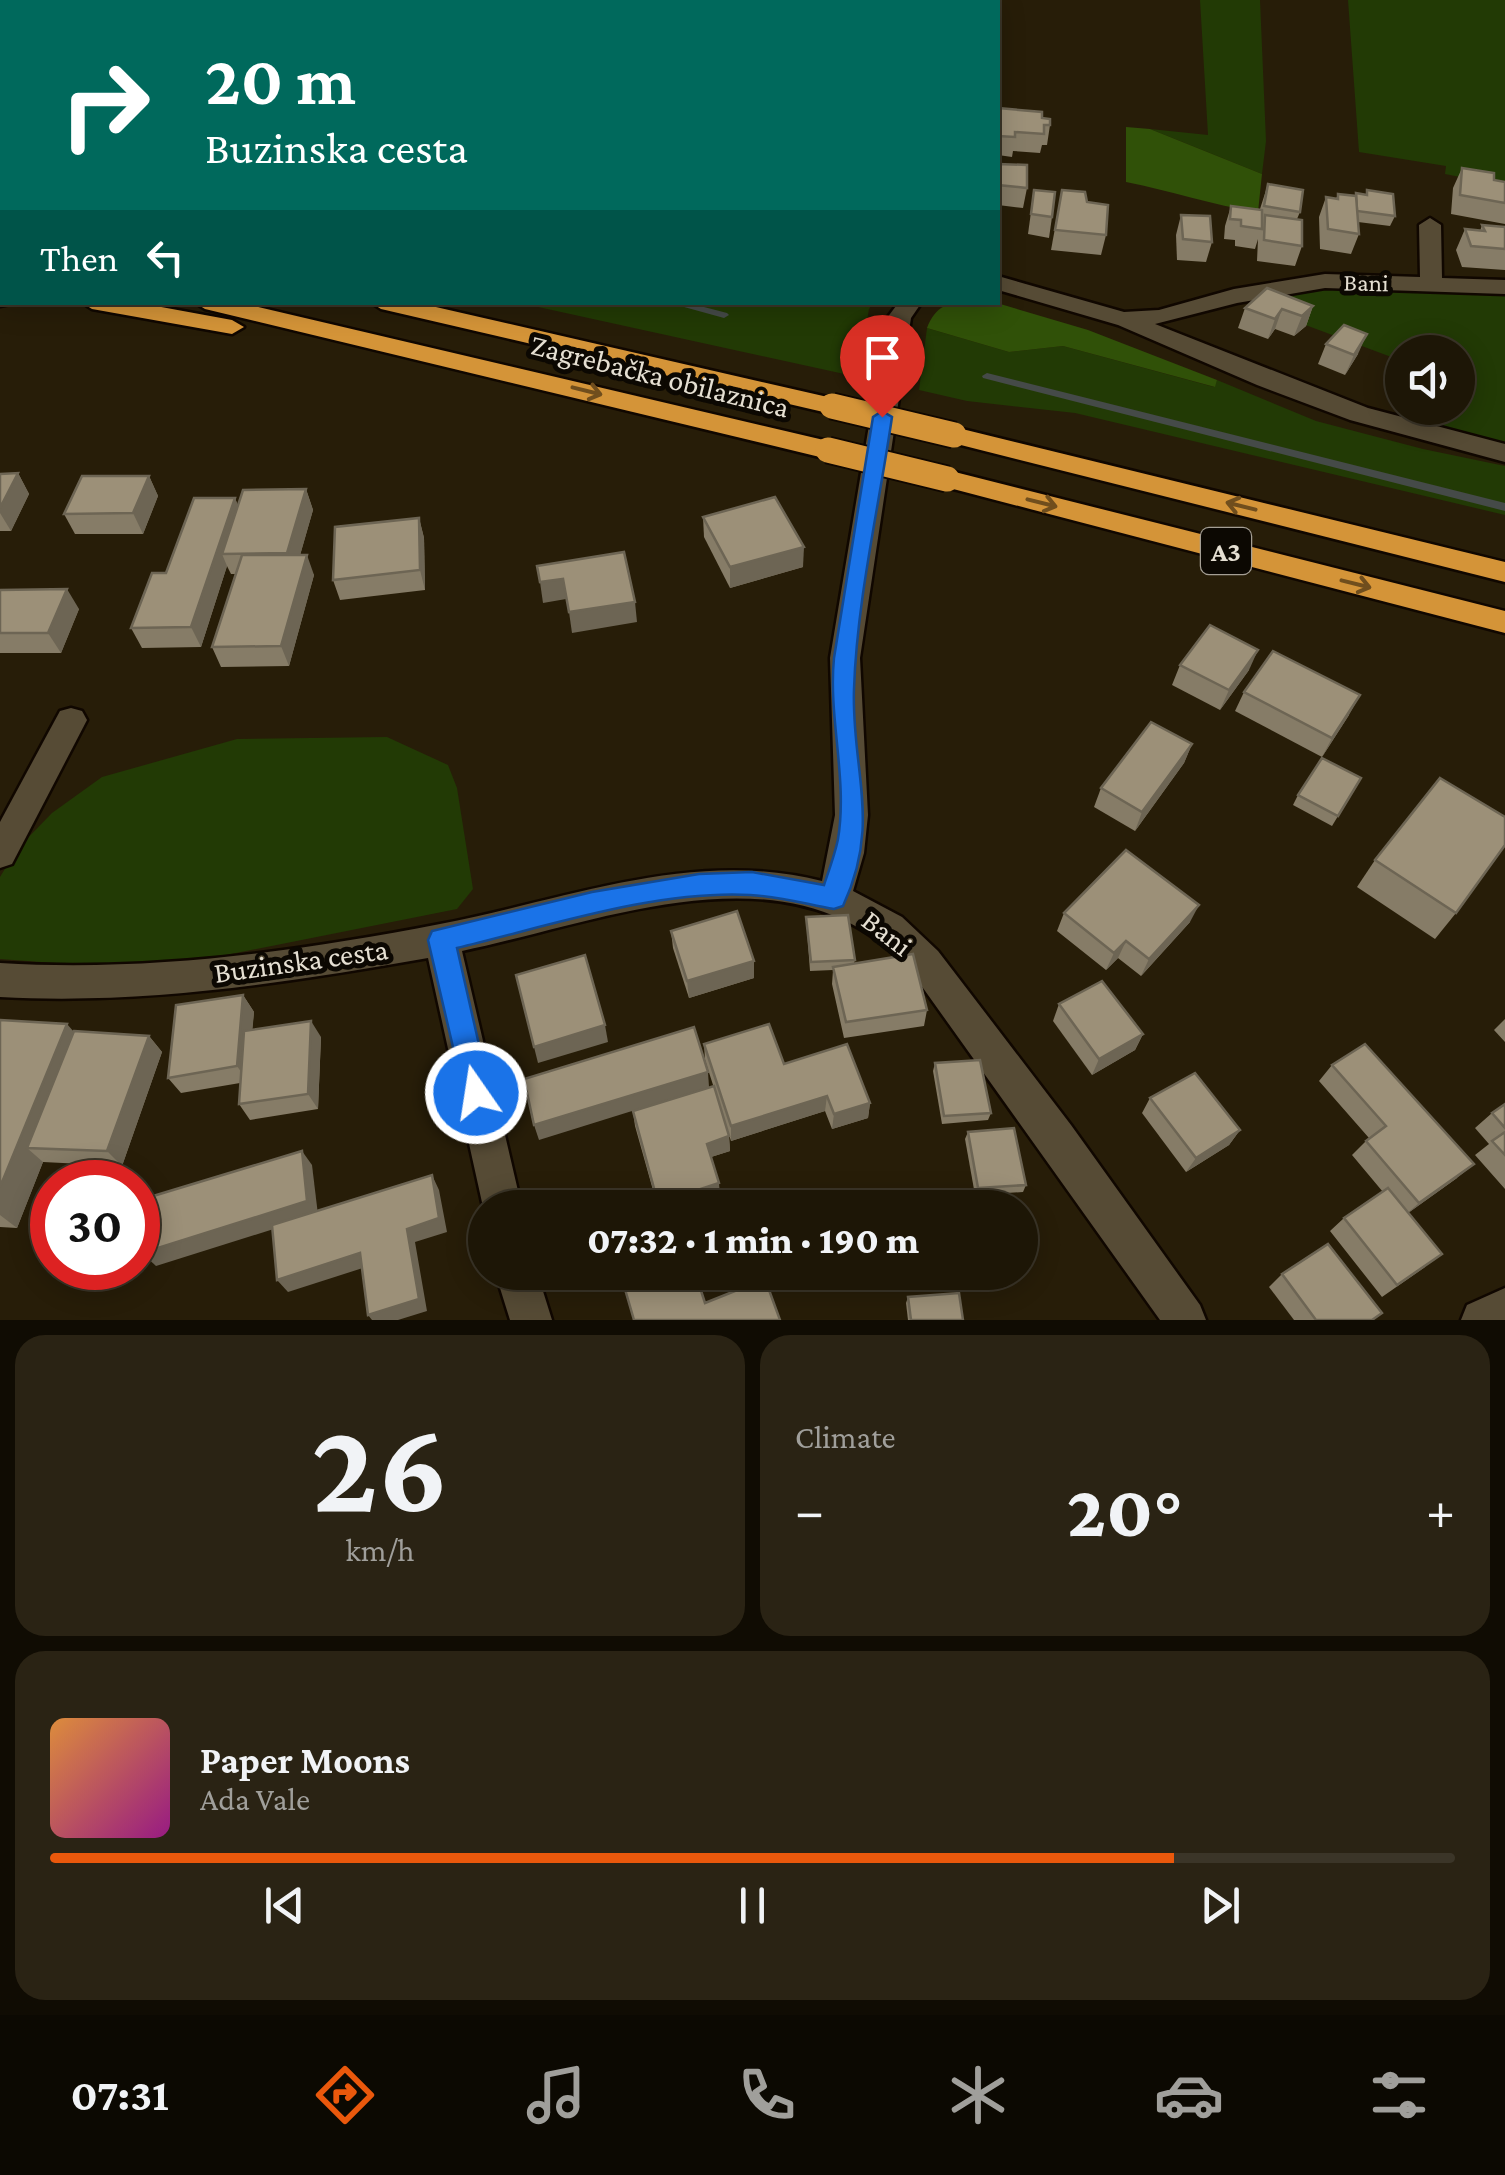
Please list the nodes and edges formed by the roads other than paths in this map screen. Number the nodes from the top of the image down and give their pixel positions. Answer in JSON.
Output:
{"nodes":[{"id":1,"x":1430,"y":226,"type":"dead end"},
{"id":2,"x":1431,"y":283,"type":"junction"},
{"id":3,"x":1000,"y":284,"type":"edge"},
{"id":4,"x":1505,"y":287,"type":"edge"},
{"id":5,"x":112,"y":305,"type":"edge"},
{"id":6,"x":219,"y":305,"type":"edge"},
{"id":7,"x":394,"y":305,"type":"edge"},
{"id":8,"x":479,"y":305,"type":"edge"},
{"id":9,"x":909,"y":305,"type":"edge"},
{"id":10,"x":1123,"y":319,"type":"junction"},
{"id":11,"x":648,"y":363,"type":"junction"},
{"id":12,"x":492,"y":368,"type":"junction"},
{"id":13,"x":1505,"y":454,"type":"edge"},
{"id":14,"x":1505,"y":569,"type":"edge"},
{"id":15,"x":1505,"y":622,"type":"edge"},
{"id":16,"x":71,"y":720,"type":"dead end"},
{"id":17,"x":0,"y":854,"type":"edge"},
{"id":18,"x":834,"y":898,"type":"junction"},
{"id":19,"x":442,"y":940,"type":"junction"},
{"id":20,"x":0,"y":980,"type":"edge"},
{"id":21,"x":498,"y":1190,"type":"edge"},
{"id":22,"x":522,"y":1290,"type":"edge"},
{"id":23,"x":1505,"y":1309,"type":"edge"},
{"id":24,"x":531,"y":1320,"type":"edge"},
{"id":25,"x":1185,"y":1320,"type":"edge"},
{"id":26,"x":1482,"y":1320,"type":"edge"}],
"edges":[{"from":1,"to":2,"type":"street"},
{"from":2,"to":4,"type":"street","name":"Bani"},
{"from":2,"to":10,"type":"street","name":"Bani"},
{"from":3,"to":10,"type":"street","name":"Bani"},
{"from":5,"to":12,"type":"highway"},
{"from":6,"to":12,"type":"highway","name":"Zagrebačka obilaznica","number":"A3"},
{"from":7,"to":11,"type":"highway","name":"Zagrebačka obilaznica","number":"A3"},
{"from":8,"to":11,"type":"highway"},
{"from":9,"to":18,"type":"street","name":"Bani"},
{"from":10,"to":13,"type":"street"},
{"from":14,"to":11,"type":"highway","name":"Zagrebačka obilaznica","number":"A3","one_way":true,"bridge":true},
{"from":12,"to":15,"type":"highway","name":"Zagrebačka obilaznica","number":"A3","one_way":true,"bridge":true},
{"from":16,"to":17,"type":"street"},
{"from":18,"to":19,"type":"street","name":"Buzinska cesta"},
{"from":18,"to":25,"type":"street","name":"Bani"},
{"from":19,"to":20,"type":"street","name":"Buzinska cesta"},
{"from":19,"to":21,"type":"street"},
{"from":22,"to":24,"type":"street"},
{"from":23,"to":26,"type":"street"}]}
